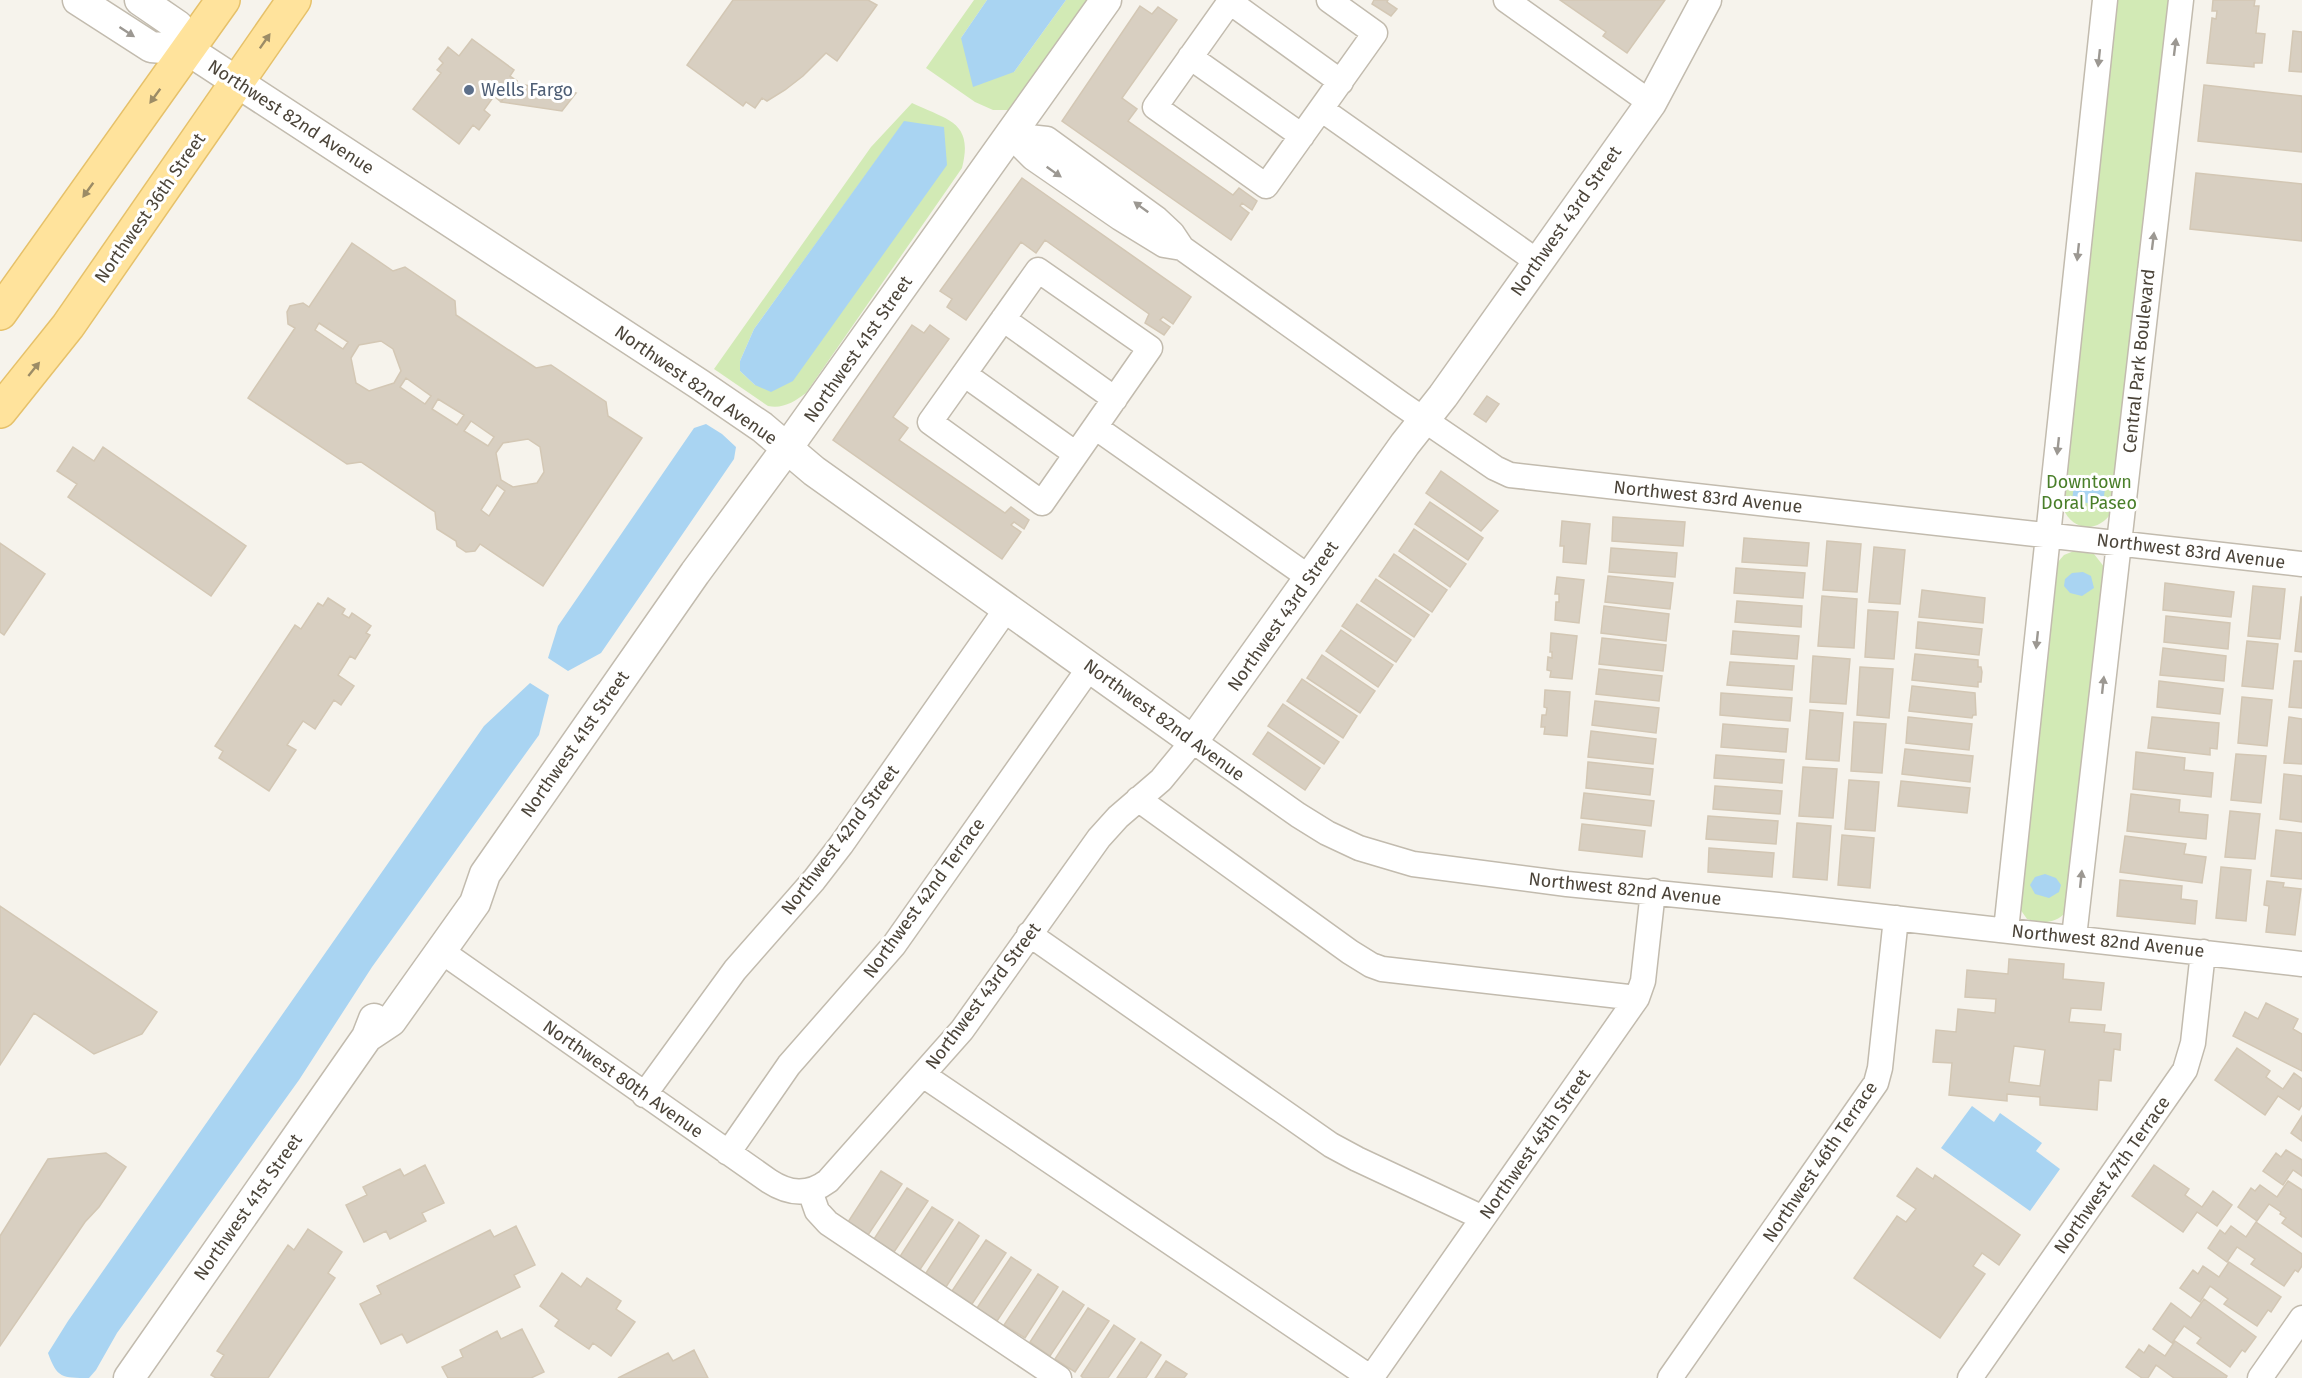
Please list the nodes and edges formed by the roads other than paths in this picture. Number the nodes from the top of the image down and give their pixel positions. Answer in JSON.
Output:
{"nodes":[{"id":1,"x":78,"y":0,"type":"edge"},
{"id":2,"x":140,"y":0,"type":"edge"},
{"id":3,"x":224,"y":0,"type":"edge"},
{"id":4,"x":294,"y":0,"type":"edge"},
{"id":5,"x":1106,"y":0,"type":"edge"},
{"id":6,"x":1329,"y":0,"type":"edge"},
{"id":7,"x":1506,"y":0,"type":"edge"},
{"id":8,"x":1706,"y":0,"type":"edge"},
{"id":9,"x":2105,"y":0,"type":"edge"},
{"id":10,"x":2181,"y":0,"type":"edge"},
{"id":11,"x":1231,"y":1,"type":"edge"},
{"id":12,"x":188,"y":50,"type":"junction"},
{"id":13,"x":1190,"y":57,"type":"junction"},
{"id":14,"x":237,"y":81,"type":"junction"},
{"id":15,"x":1341,"y":82,"type":"junction"},
{"id":16,"x":1651,"y":103,"type":"junction"},
{"id":17,"x":1321,"y":109,"type":"junction"},
{"id":18,"x":1010,"y":135,"type":"junction"},
{"id":19,"x":1302,"y":136,"type":"junction"},
{"id":20,"x":1538,"y":262,"type":"junction"},
{"id":21,"x":0,"y":313,"type":"edge"},
{"id":22,"x":1003,"y":320,"type":"junction"},
{"id":23,"x":964,"y":374,"type":"junction"},
{"id":24,"x":1115,"y":399,"type":"junction"},
{"id":25,"x":0,"y":411,"type":"edge"},
{"id":26,"x":1424,"y":420,"type":"junction"},
{"id":27,"x":1095,"y":427,"type":"junction"},
{"id":28,"x":787,"y":448,"type":"junction"},
{"id":29,"x":1076,"y":454,"type":"junction"},
{"id":30,"x":2048,"y":535,"type":"junction"},
{"id":31,"x":2119,"y":543,"type":"junction"},
{"id":32,"x":2302,"y":564,"type":"edge"},
{"id":33,"x":1310,"y":578,"type":"junction"},
{"id":34,"x":1007,"y":608,"type":"junction"},
{"id":35,"x":1090,"y":667,"type":"junction"},
{"id":36,"x":1193,"y":741,"type":"junction"},
{"id":37,"x":1138,"y":799,"type":"junction"},
{"id":38,"x":485,"y":873,"type":"junction"},
{"id":39,"x":1653,"y":891,"type":"junction"},
{"id":40,"x":1896,"y":918,"type":"junction"},
{"id":41,"x":2006,"y":930,"type":"junction"},
{"id":42,"x":1029,"y":934,"type":"junction"},
{"id":43,"x":2074,"y":937,"type":"junction"},
{"id":44,"x":441,"y":951,"type":"junction"},
{"id":45,"x":2203,"y":952,"type":"junction"},
{"id":46,"x":2302,"y":963,"type":"edge"},
{"id":47,"x":1637,"y":998,"type":"junction"},
{"id":48,"x":367,"y":1037,"type":"junction"},
{"id":49,"x":924,"y":1075,"type":"junction"},
{"id":50,"x":644,"y":1095,"type":"junction"},
{"id":51,"x":728,"y":1152,"type":"junction"},
{"id":52,"x":810,"y":1191,"type":"junction"},
{"id":53,"x":1483,"y":1218,"type":"junction"},
{"id":54,"x":2302,"y":1318,"type":"edge"},
{"id":55,"x":129,"y":1378,"type":"edge"},
{"id":56,"x":1059,"y":1378,"type":"edge"},
{"id":57,"x":1371,"y":1378,"type":"edge"},
{"id":58,"x":1670,"y":1378,"type":"edge"},
{"id":59,"x":1970,"y":1378,"type":"edge"},
{"id":60,"x":2260,"y":1378,"type":"edge"}],
"edges":[{"from":1,"to":12,"type":"street","name":"Northwest 82nd Avenue","one_way":true},
{"from":2,"to":12,"type":"street","name":"Northwest 82nd Avenue"},
{"from":3,"to":12,"type":"main road"},
{"from":14,"to":4,"type":"main road","name":"Northwest 36th Street","one_way":true},
{"from":5,"to":18,"type":"street","name":"Northwest 41st Street"},
{"from":6,"to":15,"type":"street"},
{"from":7,"to":16,"type":"street"},
{"from":8,"to":16,"type":"street","name":"Northwest 43rd Street"},
{"from":9,"to":30,"type":"street","one_way":true},
{"from":31,"to":10,"type":"street","name":"Central Park Boulevard","one_way":true},
{"from":11,"to":13,"type":"street"},
{"from":11,"to":15,"type":"street"},
{"from":12,"to":14,"type":"street","name":"Northwest 82nd Avenue"},
{"from":12,"to":21,"type":"main road","one_way":true},
{"from":13,"to":19,"type":"street"},
{"from":13,"to":19,"type":"street"},
{"from":25,"to":14,"type":"main road","name":"Northwest 36th Street","one_way":true},
{"from":14,"to":28,"type":"street","name":"Northwest 82nd Avenue"},
{"from":15,"to":17,"type":"street"},
{"from":16,"to":20,"type":"street","name":"Northwest 43rd Street"},
{"from":17,"to":19,"type":"street"},
{"from":17,"to":20,"type":"street"},
{"from":18,"to":26,"type":"street","name":"Northwest 83rd Avenue"},
{"from":18,"to":28,"type":"street","name":"Northwest 41st Street"},
{"from":20,"to":26,"type":"street","name":"Northwest 43rd Street"},
{"from":22,"to":23,"type":"street"},
{"from":22,"to":24,"type":"street"},
{"from":22,"to":24,"type":"street"},
{"from":23,"to":29,"type":"street"},
{"from":23,"to":29,"type":"street"},
{"from":24,"to":27,"type":"street"},
{"from":26,"to":30,"type":"street","name":"Northwest 83rd Avenue"},
{"from":26,"to":33,"type":"street","name":"Northwest 43rd Street"},
{"from":27,"to":29,"type":"street"},
{"from":27,"to":33,"type":"street"},
{"from":28,"to":34,"type":"street","name":"Northwest 82nd Avenue"},
{"from":28,"to":38,"type":"street","name":"Northwest 41st Street"},
{"from":30,"to":31,"type":"street","name":"Northwest 83rd Avenue"},
{"from":30,"to":41,"type":"street","one_way":true},
{"from":31,"to":32,"type":"street","name":"Northwest 83rd Avenue"},
{"from":43,"to":31,"type":"street","name":"Central Park Boulevard","one_way":true},
{"from":33,"to":36,"type":"street","name":"Northwest 43rd Street"},
{"from":34,"to":35,"type":"street","name":"Northwest 82nd Avenue"},
{"from":34,"to":50,"type":"street","name":"Northwest 42nd Street"},
{"from":35,"to":36,"type":"street","name":"Northwest 82nd Avenue"},
{"from":35,"to":51,"type":"street","name":"Northwest 42nd Terrace"},
{"from":36,"to":37,"type":"street","name":"Northwest 43rd Street"},
{"from":36,"to":39,"type":"street","name":"Northwest 82nd Avenue"},
{"from":37,"to":42,"type":"street","name":"Northwest 43rd Street"},
{"from":37,"to":47,"type":"street"},
{"from":38,"to":44,"type":"street","name":"Northwest 41st Street"},
{"from":38,"to":48,"type":"street","name":"Northwest 41st Street"},
{"from":39,"to":40,"type":"street","name":"Northwest 82nd Avenue"},
{"from":39,"to":47,"type":"street","name":"Northwest 45th Street"},
{"from":40,"to":41,"type":"street","name":"Northwest 82nd Avenue"},
{"from":40,"to":58,"type":"street","name":"Northwest 46th Terrace"},
{"from":41,"to":43,"type":"street","name":"Northwest 82nd Avenue"},
{"from":42,"to":49,"type":"street","name":"Northwest 43rd Street"},
{"from":42,"to":53,"type":"street"},
{"from":43,"to":45,"type":"street","name":"Northwest 82nd Avenue"},
{"from":44,"to":48,"type":"street","name":"Northwest 41st Street"},
{"from":44,"to":50,"type":"street","name":"Northwest 80th Avenue"},
{"from":45,"to":46,"type":"street","name":"Northwest 82nd Avenue"},
{"from":45,"to":59,"type":"street","name":"Northwest 47th Terrace"},
{"from":47,"to":53,"type":"street","name":"Northwest 45th Street"},
{"from":48,"to":55,"type":"street","name":"Northwest 41st Street"},
{"from":49,"to":52,"type":"street","name":"Northwest 43rd Street"},
{"from":49,"to":57,"type":"street"},
{"from":50,"to":51,"type":"street","name":"Northwest 80th Avenue"},
{"from":51,"to":52,"type":"street","name":"Northwest 80th Avenue"},
{"from":52,"to":56,"type":"street"},
{"from":53,"to":57,"type":"street","name":"Northwest 45th Street"},
{"from":54,"to":60,"type":"street"}]}
